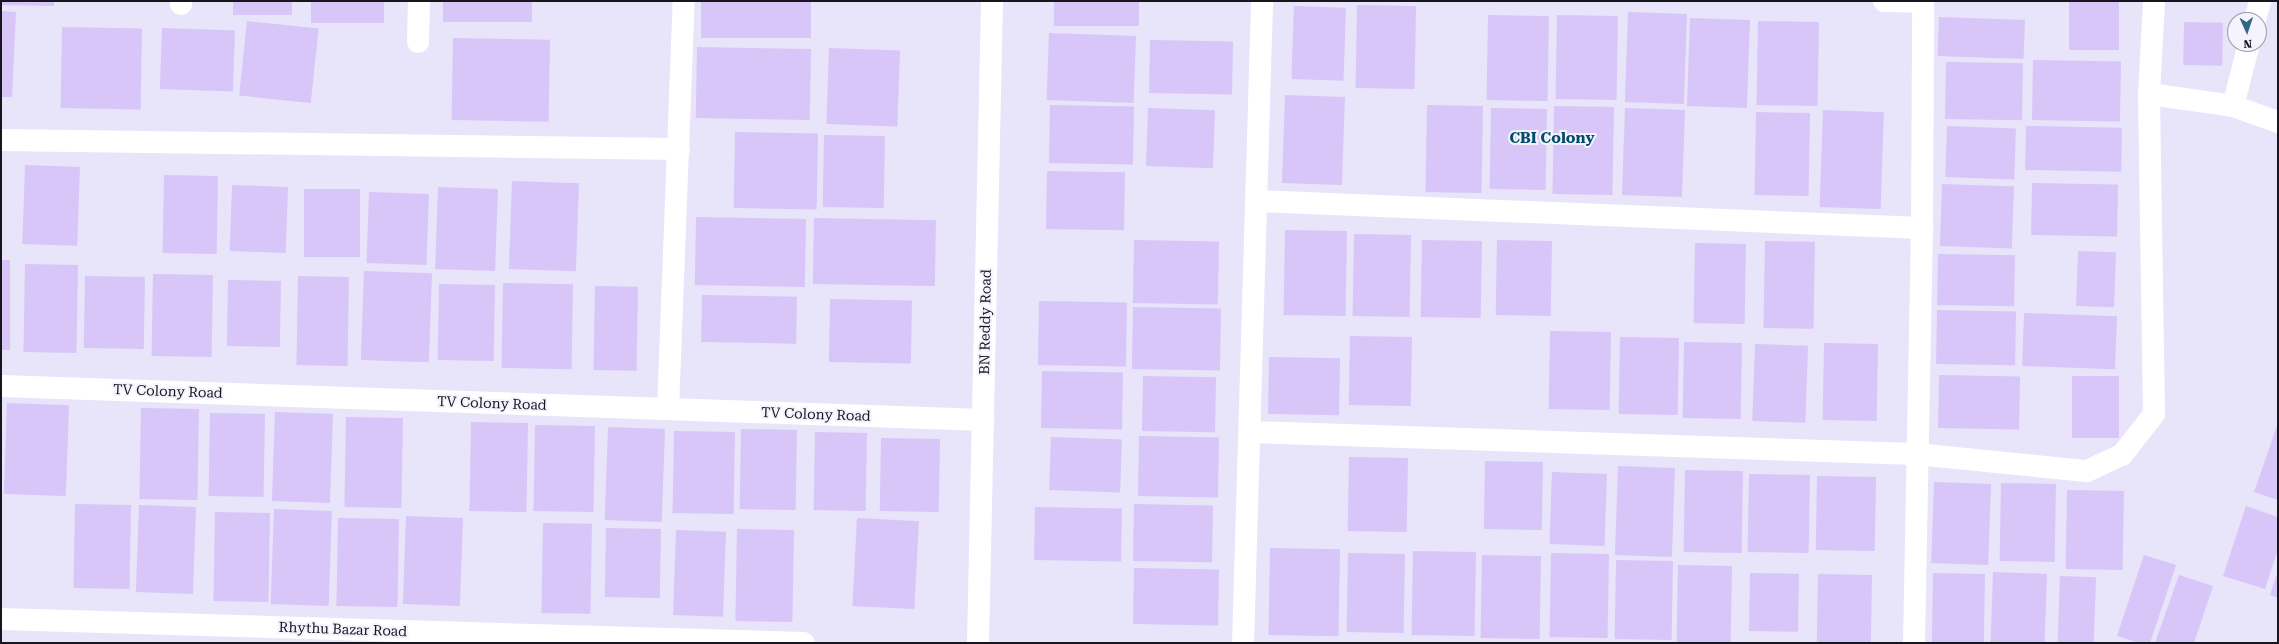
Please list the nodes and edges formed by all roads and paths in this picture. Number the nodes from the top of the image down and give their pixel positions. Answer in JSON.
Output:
{"nodes":[{"id":1,"x":419,"y":1,"type":"edge"},
{"id":2,"x":684,"y":1,"type":"edge"},
{"id":3,"x":992,"y":1,"type":"edge"},
{"id":4,"x":1262,"y":1,"type":"edge"},
{"id":5,"x":1884,"y":1,"type":"edge"},
{"id":6,"x":2154,"y":1,"type":"edge"},
{"id":7,"x":2260,"y":1,"type":"edge"},
{"id":8,"x":1923,"y":2,"type":"edge"},
{"id":9,"x":2257,"y":12,"type":"edge"},
{"id":10,"x":418,"y":42,"type":"dead end"},
{"id":11,"x":2247,"y":52,"type":"edge"},
{"id":12,"x":2149,"y":94,"type":"junction"},
{"id":13,"x":2233,"y":106,"type":"junction"},
{"id":14,"x":2278,"y":122,"type":"edge"},
{"id":15,"x":1,"y":140,"type":"edge"},
{"id":16,"x":678,"y":149,"type":"junction"},
{"id":17,"x":1256,"y":201,"type":"junction"},
{"id":18,"x":1922,"y":228,"type":"junction"},
{"id":19,"x":1,"y":386,"type":"edge"},
{"id":20,"x":668,"y":409,"type":"junction"},
{"id":21,"x":983,"y":420,"type":"junction"},
{"id":22,"x":1251,"y":432,"type":"junction"},
{"id":23,"x":1916,"y":454,"type":"junction"},
{"id":24,"x":1,"y":619,"type":"edge"},
{"id":25,"x":240,"y":635,"type":"edge"},
{"id":26,"x":481,"y":638,"type":"edge"},
{"id":27,"x":724,"y":642,"type":"edge"},
{"id":28,"x":804,"y":643,"type":"edge"},
{"id":29,"x":978,"y":643,"type":"edge"},
{"id":30,"x":1243,"y":643,"type":"edge"},
{"id":31,"x":1914,"y":643,"type":"edge"}],
"edges":[{"from":1,"to":10,"type":"street"},
{"from":2,"to":16,"type":"street"},
{"from":3,"to":21,"type":"street","name":"BN Reddy Road"},
{"from":4,"to":17,"type":"street"},
{"from":5,"to":8,"type":"street"},
{"from":6,"to":12,"type":"street"},
{"from":7,"to":9,"type":"street"},
{"from":8,"to":18,"type":"street"},
{"from":11,"to":13,"type":"street"},
{"from":12,"to":13,"type":"street"},
{"from":12,"to":23,"type":"street"},
{"from":13,"to":14,"type":"street"},
{"from":15,"to":16,"type":"street"},
{"from":16,"to":20,"type":"street"},
{"from":17,"to":18,"type":"street"},
{"from":17,"to":22,"type":"street"},
{"from":18,"to":23,"type":"street"},
{"from":19,"to":20,"type":"street","name":"TV Colony Road"},
{"from":20,"to":21,"type":"street","name":"TV Colony Road"},
{"from":21,"to":29,"type":"street","name":"BN Reddy Road"},
{"from":22,"to":23,"type":"street"},
{"from":22,"to":30,"type":"street"},
{"from":23,"to":31,"type":"street"},
{"from":24,"to":25,"type":"street","name":"Rhythu Bazar Road"},
{"from":25,"to":26,"type":"street","name":"Rhythu Bazar Road"},
{"from":26,"to":27,"type":"street","name":"Rhythu Bazar Road"},
{"from":27,"to":28,"type":"street","name":"Rhythu Bazar Road"}]}
